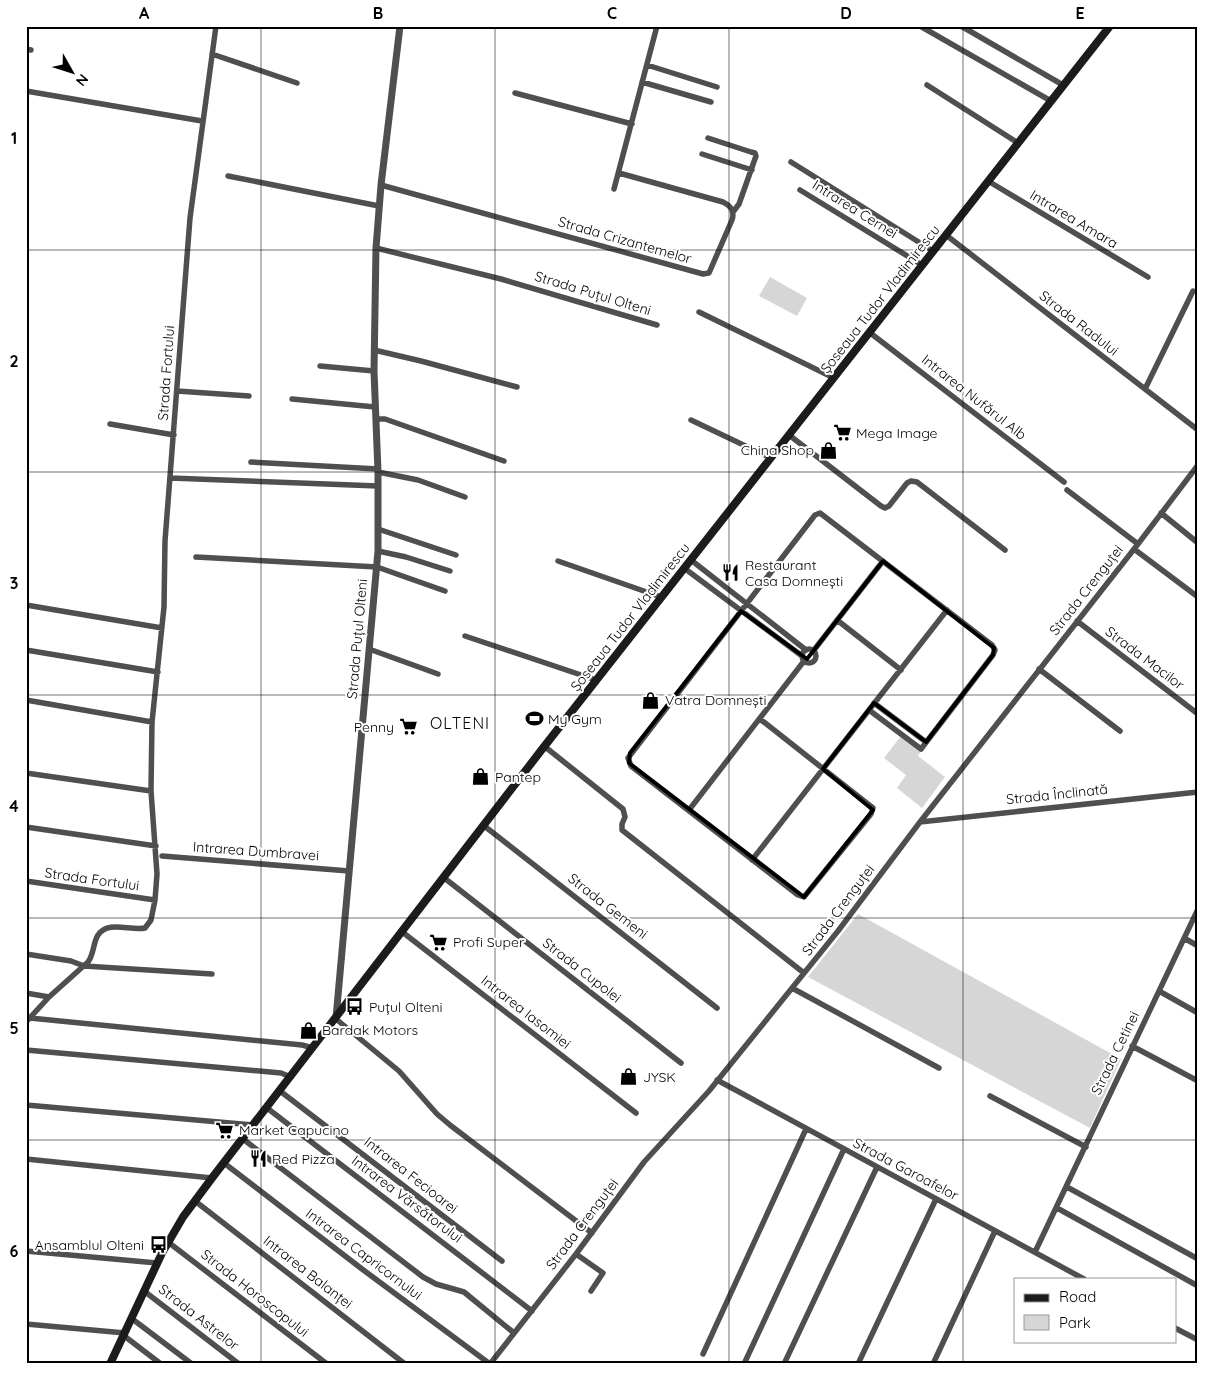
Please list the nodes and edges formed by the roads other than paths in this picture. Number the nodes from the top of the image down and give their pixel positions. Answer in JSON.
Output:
{"nodes":[{"id":1,"x":216,"y":26,"type":"edge"},
{"id":2,"x":400,"y":26,"type":"edge"},
{"id":3,"x":657,"y":26,"type":"edge"},
{"id":4,"x":920,"y":26,"type":"edge"},
{"id":5,"x":961,"y":26,"type":"edge"},
{"id":6,"x":1110,"y":26,"type":"edge"},
{"id":7,"x":212,"y":54,"type":"junction"},
{"id":8,"x":647,"y":65,"type":"junction"},
{"id":9,"x":642,"y":82,"type":"junction"},
{"id":10,"x":297,"y":83,"type":"dead end"},
{"id":11,"x":927,"y":85,"type":"dead end"},
{"id":12,"x":1063,"y":85,"type":"junction"},
{"id":13,"x":717,"y":87,"type":"dead end"},
{"id":14,"x":26,"y":91,"type":"edge"},
{"id":15,"x":515,"y":93,"type":"dead end"},
{"id":16,"x":1051,"y":101,"type":"junction"},
{"id":17,"x":712,"y":102,"type":"dead end"},
{"id":18,"x":202,"y":121,"type":"junction"},
{"id":19,"x":632,"y":124,"type":"junction"},
{"id":20,"x":708,"y":138,"type":"dead end"},
{"id":21,"x":1018,"y":143,"type":"junction"},
{"id":22,"x":702,"y":154,"type":"dead end"},
{"id":23,"x":791,"y":162,"type":"dead end"},
{"id":24,"x":752,"y":170,"type":"junction"},
{"id":25,"x":619,"y":173,"type":"junction"},
{"id":26,"x":228,"y":176,"type":"dead end"},
{"id":27,"x":988,"y":181,"type":"junction"},
{"id":28,"x":381,"y":185,"type":"junction"},
{"id":29,"x":614,"y":189,"type":"dead end"},
{"id":30,"x":800,"y":190,"type":"dead end"},
{"id":31,"x":379,"y":206,"type":"junction"},
{"id":32,"x":733,"y":212,"type":"junction"},
{"id":33,"x":946,"y":235,"type":"junction"},
{"id":34,"x":376,"y":248,"type":"junction"},
{"id":35,"x":933,"y":251,"type":"junction"},
{"id":36,"x":922,"y":265,"type":"junction"},
{"id":37,"x":1148,"y":277,"type":"dead end"},
{"id":38,"x":1193,"y":291,"type":"dead end"},
{"id":39,"x":699,"y":312,"type":"dead end"},
{"id":40,"x":656,"y":325,"type":"dead end"},
{"id":41,"x":869,"y":332,"type":"junction"},
{"id":42,"x":374,"y":350,"type":"junction"},
{"id":43,"x":320,"y":366,"type":"dead end"},
{"id":44,"x":374,"y":371,"type":"junction"},
{"id":45,"x":834,"y":378,"type":"junction"},
{"id":46,"x":517,"y":387,"type":"dead end"},
{"id":47,"x":1145,"y":389,"type":"junction"},
{"id":48,"x":177,"y":391,"type":"junction"},
{"id":49,"x":249,"y":396,"type":"dead end"},
{"id":50,"x":292,"y":399,"type":"dead end"},
{"id":51,"x":375,"y":407,"type":"junction"},
{"id":52,"x":376,"y":419,"type":"junction"},
{"id":53,"x":691,"y":420,"type":"dead end"},
{"id":54,"x":110,"y":424,"type":"dead end"},
{"id":55,"x":1198,"y":430,"type":"edge"},
{"id":56,"x":174,"y":435,"type":"junction"},
{"id":57,"x":789,"y":435,"type":"junction"},
{"id":58,"x":771,"y":458,"type":"junction"},
{"id":59,"x":504,"y":461,"type":"dead end"},
{"id":60,"x":252,"y":462,"type":"dead end"},
{"id":61,"x":1198,"y":465,"type":"edge"},
{"id":62,"x":378,"y":470,"type":"junction"},
{"id":63,"x":170,"y":478,"type":"junction"},
{"id":64,"x":1064,"y":482,"type":"dead end"},
{"id":65,"x":378,"y":486,"type":"junction"},
{"id":66,"x":1067,"y":490,"type":"dead end"},
{"id":67,"x":465,"y":496,"type":"dead end"},
{"id":68,"x":1161,"y":514,"type":"junction"},
{"id":69,"x":378,"y":529,"type":"junction"},
{"id":70,"x":1198,"y":543,"type":"edge"},
{"id":71,"x":1136,"y":546,"type":"junction"},
{"id":72,"x":1005,"y":550,"type":"dead end"},
{"id":73,"x":378,"y":551,"type":"junction"},
{"id":74,"x":456,"y":555,"type":"dead end"},
{"id":75,"x":196,"y":557,"type":"dead end"},
{"id":76,"x":691,"y":560,"type":"junction"},
{"id":77,"x":558,"y":561,"type":"dead end"},
{"id":78,"x":883,"y":561,"type":"junction"},
{"id":79,"x":377,"y":567,"type":"junction"},
{"id":80,"x":684,"y":568,"type":"junction"},
{"id":81,"x":450,"y":571,"type":"dead end"},
{"id":82,"x":445,"y":591,"type":"dead end"},
{"id":83,"x":661,"y":597,"type":"junction"},
{"id":84,"x":1198,"y":597,"type":"edge"},
{"id":85,"x":747,"y":603,"type":"junction"},
{"id":86,"x":26,"y":605,"type":"edge"},
{"id":87,"x":946,"y":610,"type":"junction"},
{"id":88,"x":741,"y":611,"type":"junction"},
{"id":89,"x":836,"y":620,"type":"junction"},
{"id":90,"x":1077,"y":621,"type":"junction"},
{"id":91,"x":776,"y":626,"type":"junction"},
{"id":92,"x":162,"y":628,"type":"junction"},
{"id":93,"x":770,"y":634,"type":"junction"},
{"id":94,"x":465,"y":636,"type":"dead end"},
{"id":95,"x":368,"y":649,"type":"junction"},
{"id":96,"x":26,"y":650,"type":"edge"},
{"id":97,"x":806,"y":650,"type":"junction"},
{"id":98,"x":814,"y":650,"type":"junction"},
{"id":99,"x":803,"y":659,"type":"junction"},
{"id":100,"x":1040,"y":669,"type":"junction"},
{"id":101,"x":901,"y":670,"type":"junction"},
{"id":102,"x":158,"y":672,"type":"junction"},
{"id":103,"x":438,"y":674,"type":"dead end"},
{"id":104,"x":596,"y":680,"type":"junction"},
{"id":105,"x":26,"y":700,"type":"edge"},
{"id":106,"x":874,"y":703,"type":"junction"},
{"id":107,"x":869,"y":710,"type":"junction"},
{"id":108,"x":1198,"y":714,"type":"edge"},
{"id":109,"x":760,"y":720,"type":"junction"},
{"id":110,"x":152,"y":722,"type":"junction"},
{"id":111,"x":1120,"y":731,"type":"dead end"},
{"id":112,"x":926,"y":742,"type":"junction"},
{"id":113,"x":544,"y":746,"type":"junction"},
{"id":114,"x":823,"y":769,"type":"junction"},
{"id":115,"x":26,"y":773,"type":"edge"},
{"id":116,"x":151,"y":792,"type":"junction"},
{"id":117,"x":1198,"y":792,"type":"edge"},
{"id":118,"x":689,"y":810,"type":"junction"},
{"id":119,"x":920,"y":822,"type":"junction"},
{"id":120,"x":483,"y":825,"type":"junction"},
{"id":121,"x":26,"y":826,"type":"edge"},
{"id":122,"x":156,"y":846,"type":"junction"},
{"id":123,"x":162,"y":856,"type":"dead end"},
{"id":124,"x":752,"y":860,"type":"junction"},
{"id":125,"x":349,"y":871,"type":"junction"},
{"id":126,"x":443,"y":877,"type":"junction"},
{"id":127,"x":26,"y":881,"type":"edge"},
{"id":128,"x":155,"y":900,"type":"junction"},
{"id":129,"x":1198,"y":909,"type":"edge"},
{"id":130,"x":401,"y":931,"type":"junction"},
{"id":131,"x":1184,"y":938,"type":"junction"},
{"id":132,"x":1198,"y":946,"type":"edge"},
{"id":133,"x":26,"y":954,"type":"edge"},
{"id":134,"x":84,"y":966,"type":"junction"},
{"id":135,"x":804,"y":973,"type":"junction"},
{"id":136,"x":212,"y":974,"type":"dead end"},
{"id":137,"x":792,"y":988,"type":"junction"},
{"id":138,"x":1159,"y":991,"type":"junction"},
{"id":139,"x":26,"y":992,"type":"edge"},
{"id":140,"x":50,"y":997,"type":"junction"},
{"id":141,"x":717,"y":1008,"type":"dead end"},
{"id":142,"x":1198,"y":1012,"type":"edge"},
{"id":143,"x":336,"y":1019,"type":"junction"},
{"id":144,"x":28,"y":1020,"type":"edge"},
{"id":145,"x":1132,"y":1046,"type":"junction"},
{"id":146,"x":313,"y":1048,"type":"junction"},
{"id":147,"x":26,"y":1050,"type":"edge"},
{"id":148,"x":681,"y":1063,"type":"dead end"},
{"id":149,"x":939,"y":1068,"type":"dead end"},
{"id":150,"x":291,"y":1077,"type":"junction"},
{"id":151,"x":717,"y":1080,"type":"junction"},
{"id":152,"x":1198,"y":1081,"type":"edge"},
{"id":153,"x":280,"y":1091,"type":"junction"},
{"id":154,"x":990,"y":1096,"type":"dead end"},
{"id":155,"x":26,"y":1106,"type":"edge"},
{"id":156,"x":267,"y":1108,"type":"junction"},
{"id":157,"x":636,"y":1113,"type":"dead end"},
{"id":158,"x":253,"y":1125,"type":"junction"},
{"id":159,"x":806,"y":1129,"type":"junction"},
{"id":160,"x":243,"y":1139,"type":"junction"},
{"id":161,"x":1086,"y":1146,"type":"junction"},
{"id":162,"x":844,"y":1149,"type":"junction"},
{"id":163,"x":26,"y":1159,"type":"edge"},
{"id":164,"x":224,"y":1162,"type":"junction"},
{"id":165,"x":877,"y":1167,"type":"junction"},
{"id":166,"x":212,"y":1178,"type":"junction"},
{"id":167,"x":1067,"y":1187,"type":"junction"},
{"id":168,"x":936,"y":1199,"type":"junction"},
{"id":169,"x":196,"y":1201,"type":"junction"},
{"id":170,"x":1057,"y":1208,"type":"junction"},
{"id":171,"x":995,"y":1231,"type":"junction"},
{"id":172,"x":592,"y":1233,"type":"junction"},
{"id":173,"x":168,"y":1242,"type":"junction"},
{"id":174,"x":26,"y":1251,"type":"edge"},
{"id":175,"x":1035,"y":1252,"type":"junction"},
{"id":176,"x":576,"y":1254,"type":"junction"},
{"id":177,"x":1198,"y":1259,"type":"edge"},
{"id":178,"x":502,"y":1261,"type":"dead end"},
{"id":179,"x":157,"y":1263,"type":"junction"},
{"id":180,"x":1082,"y":1278,"type":"edge"},
{"id":181,"x":1198,"y":1286,"type":"edge"},
{"id":182,"x":144,"y":1290,"type":"junction"},
{"id":183,"x":591,"y":1291,"type":"dead end"},
{"id":184,"x":532,"y":1311,"type":"junction"},
{"id":185,"x":132,"y":1318,"type":"junction"},
{"id":186,"x":26,"y":1324,"type":"edge"},
{"id":187,"x":1176,"y":1329,"type":"edge"},
{"id":188,"x":514,"y":1333,"type":"junction"},
{"id":189,"x":124,"y":1334,"type":"junction"},
{"id":190,"x":1198,"y":1340,"type":"edge"},
{"id":191,"x":703,"y":1354,"type":"dead end"},
{"id":192,"x":493,"y":1363,"type":"edge"},
{"id":193,"x":110,"y":1364,"type":"edge"},
{"id":194,"x":161,"y":1364,"type":"edge"},
{"id":195,"x":192,"y":1364,"type":"edge"},
{"id":196,"x":239,"y":1364,"type":"edge"},
{"id":197,"x":327,"y":1364,"type":"edge"},
{"id":198,"x":405,"y":1364,"type":"edge"},
{"id":199,"x":744,"y":1364,"type":"edge"},
{"id":200,"x":784,"y":1364,"type":"edge"},
{"id":201,"x":858,"y":1364,"type":"edge"},
{"id":202,"x":933,"y":1364,"type":"edge"}],
"edges":[{"from":1,"to":7,"type":"street","name":"Strada Fortului"},
{"from":2,"to":28,"type":"street","name":"Strada Puțul Olteni"},
{"from":3,"to":8,"type":"street"},
{"from":4,"to":16,"type":"street"},
{"from":5,"to":12,"type":"street"},
{"from":6,"to":12,"type":"main road","name":"Șoseaua Tudor Vladimirescu"},
{"from":7,"to":10,"type":"street"},
{"from":7,"to":18,"type":"street","name":"Strada Fortului"},
{"from":8,"to":9,"type":"street"},
{"from":8,"to":13,"type":"street"},
{"from":9,"to":17,"type":"street"},
{"from":9,"to":19,"type":"street"},
{"from":11,"to":21,"type":"street"},
{"from":12,"to":16,"type":"main road","name":"Șoseaua Tudor Vladimirescu"},
{"from":14,"to":18,"type":"street"},
{"from":15,"to":19,"type":"street"},
{"from":16,"to":21,"type":"main road","name":"Șoseaua Tudor Vladimirescu"},
{"from":18,"to":48,"type":"street","name":"Strada Fortului"},
{"from":19,"to":25,"type":"street"},
{"from":20,"to":24,"type":"street"},
{"from":21,"to":27,"type":"main road","name":"Șoseaua Tudor Vladimirescu"},
{"from":22,"to":24,"type":"street"},
{"from":23,"to":35,"type":"street"},
{"from":24,"to":32,"type":"street","name":"Strada Crizantemelor"},
{"from":25,"to":29,"type":"street"},
{"from":25,"to":32,"type":"street"},
{"from":26,"to":31,"type":"street"},
{"from":27,"to":33,"type":"main road","name":"Șoseaua Tudor Vladimirescu"},
{"from":27,"to":37,"type":"street","name":"Intrarea Amara"},
{"from":28,"to":31,"type":"street","name":"Strada Puțul Olteni"},
{"from":28,"to":32,"type":"street","name":"Strada Crizantemelor"},
{"from":30,"to":36,"type":"street","name":"Intrarea Cernei"},
{"from":31,"to":34,"type":"street","name":"Strada Puțul Olteni"},
{"from":33,"to":35,"type":"main road","name":"Șoseaua Tudor Vladimirescu"},
{"from":33,"to":47,"type":"street","name":"Strada Radului"},
{"from":34,"to":40,"type":"street","name":"Strada Puțul Olteni"},
{"from":34,"to":42,"type":"street","name":"Strada Puțul Olteni"},
{"from":35,"to":36,"type":"main road","name":"Șoseaua Tudor Vladimirescu"},
{"from":36,"to":41,"type":"main road","name":"Șoseaua Tudor Vladimirescu"},
{"from":38,"to":47,"type":"street"},
{"from":39,"to":45,"type":"street"},
{"from":41,"to":45,"type":"main road","name":"Șoseaua Tudor Vladimirescu"},
{"from":41,"to":64,"type":"street","name":"Intrarea Nufărul Alb"},
{"from":42,"to":44,"type":"street","name":"Strada Puțul Olteni"},
{"from":42,"to":46,"type":"street"},
{"from":43,"to":44,"type":"street"},
{"from":44,"to":51,"type":"street","name":"Strada Puțul Olteni"},
{"from":45,"to":57,"type":"main road","name":"Șoseaua Tudor Vladimirescu"},
{"from":47,"to":55,"type":"street","name":"Strada Radului"},
{"from":48,"to":49,"type":"street"},
{"from":48,"to":56,"type":"street","name":"Strada Fortului"},
{"from":50,"to":51,"type":"street"},
{"from":51,"to":52,"type":"street","name":"Strada Puțul Olteni"},
{"from":52,"to":59,"type":"street"},
{"from":52,"to":62,"type":"street","name":"Strada Puțul Olteni"},
{"from":53,"to":58,"type":"street"},
{"from":54,"to":56,"type":"street"},
{"from":56,"to":63,"type":"street","name":"Strada Fortului"},
{"from":57,"to":58,"type":"main road","name":"Șoseaua Tudor Vladimirescu"},
{"from":57,"to":72,"type":"street"},
{"from":58,"to":76,"type":"main road","name":"Șoseaua Tudor Vladimirescu"},
{"from":60,"to":62,"type":"street"},
{"from":61,"to":68,"type":"street","name":"Strada Crenguței"},
{"from":62,"to":65,"type":"street","name":"Strada Puțul Olteni"},
{"from":62,"to":67,"type":"street"},
{"from":63,"to":65,"type":"street"},
{"from":63,"to":92,"type":"street","name":"Strada Fortului"},
{"from":65,"to":69,"type":"street","name":"Strada Puțul Olteni"},
{"from":66,"to":71,"type":"street"},
{"from":68,"to":70,"type":"street"},
{"from":68,"to":71,"type":"street","name":"Strada Crenguței"},
{"from":69,"to":73,"type":"street","name":"Strada Puțul Olteni"},
{"from":69,"to":74,"type":"street"},
{"from":71,"to":84,"type":"street"},
{"from":71,"to":90,"type":"street","name":"Strada Crenguței"},
{"from":73,"to":79,"type":"street","name":"Strada Puțul Olteni"},
{"from":73,"to":81,"type":"street"},
{"from":75,"to":79,"type":"street"},
{"from":76,"to":80,"type":"main road","name":"Șoseaua Tudor Vladimirescu"},
{"from":76,"to":85,"type":"street"},
{"from":77,"to":83,"type":"street"},
{"from":78,"to":85,"type":"street"},
{"from":78,"to":87,"type":"street"},
{"from":78,"to":89,"type":"street"},
{"from":79,"to":82,"type":"street"},
{"from":79,"to":95,"type":"street","name":"Strada Puțul Olteni"},
{"from":80,"to":83,"type":"main road","name":"Șoseaua Tudor Vladimirescu"},
{"from":80,"to":88,"type":"street"},
{"from":83,"to":104,"type":"main road","name":"Șoseaua Tudor Vladimirescu"},
{"from":85,"to":88,"type":"street"},
{"from":85,"to":91,"type":"street"},
{"from":86,"to":92,"type":"street"},
{"from":87,"to":101,"type":"street"},
{"from":87,"to":112,"type":"street"},
{"from":88,"to":93,"type":"street"},
{"from":88,"to":118,"type":"street"},
{"from":89,"to":98,"type":"street"},
{"from":89,"to":101,"type":"street"},
{"from":90,"to":100,"type":"street","name":"Strada Crenguței"},
{"from":90,"to":108,"type":"street","name":"Strada Macilor"},
{"from":91,"to":93,"type":"street"},
{"from":91,"to":97,"type":"street"},
{"from":92,"to":102,"type":"street","name":"Strada Fortului"},
{"from":93,"to":99,"type":"street"},
{"from":94,"to":104,"type":"street"},
{"from":95,"to":103,"type":"street"},
{"from":95,"to":125,"type":"street","name":"Strada Puțul Olteni"},
{"from":96,"to":102,"type":"street"},
{"from":97,"to":98,"type":"street"},
{"from":97,"to":99,"type":"street"},
{"from":98,"to":99,"type":"street"},
{"from":99,"to":109,"type":"street"},
{"from":100,"to":111,"type":"street"},
{"from":100,"to":119,"type":"street","name":"Strada Crenguței"},
{"from":101,"to":106,"type":"street"},
{"from":102,"to":110,"type":"street","name":"Strada Fortului"},
{"from":104,"to":113,"type":"main road","name":"Șoseaua Tudor Vladimirescu"},
{"from":105,"to":110,"type":"street"},
{"from":106,"to":107,"type":"street"},
{"from":106,"to":112,"type":"street"},
{"from":107,"to":112,"type":"street"},
{"from":107,"to":114,"type":"street"},
{"from":109,"to":114,"type":"street"},
{"from":109,"to":118,"type":"street"},
{"from":110,"to":116,"type":"street","name":"Strada Fortului"},
{"from":113,"to":120,"type":"main road","name":"Șoseaua Tudor Vladimirescu"},
{"from":113,"to":135,"type":"street"},
{"from":114,"to":124,"type":"street"},
{"from":114,"to":124,"type":"street"},
{"from":115,"to":116,"type":"street"},
{"from":116,"to":122,"type":"street","name":"Strada Fortului"},
{"from":117,"to":119,"type":"street","name":"Strada Înclinată"},
{"from":118,"to":124,"type":"street"},
{"from":119,"to":135,"type":"street","name":"Strada Crenguței"},
{"from":120,"to":126,"type":"main road","name":"Șoseaua Tudor Vladimirescu"},
{"from":120,"to":141,"type":"street","name":"Strada Gemeni"},
{"from":121,"to":122,"type":"street"},
{"from":122,"to":128,"type":"street","name":"Strada Fortului"},
{"from":123,"to":125,"type":"street","name":"Intrarea Dumbravei"},
{"from":125,"to":143,"type":"street","name":"Strada Puțul Olteni"},
{"from":126,"to":130,"type":"main road","name":"Șoseaua Tudor Vladimirescu"},
{"from":126,"to":148,"type":"street","name":"Strada Cupolei"},
{"from":127,"to":128,"type":"street","name":"Strada Fortului"},
{"from":128,"to":134,"type":"street","name":"Strada Fortului"},
{"from":129,"to":131,"type":"street","name":"Strada Cetinei"},
{"from":130,"to":143,"type":"main road","name":"Șoseaua Tudor Vladimirescu"},
{"from":130,"to":157,"type":"street","name":"Intrarea Iasomiei"},
{"from":131,"to":132,"type":"street"},
{"from":131,"to":138,"type":"street","name":"Strada Cetinei"},
{"from":133,"to":134,"type":"street"},
{"from":134,"to":136,"type":"street"},
{"from":134,"to":140,"type":"street","name":"Strada Fortului"},
{"from":135,"to":137,"type":"street","name":"Strada Crenguței"},
{"from":137,"to":149,"type":"street"},
{"from":137,"to":151,"type":"street","name":"Strada Crenguței"},
{"from":138,"to":142,"type":"street"},
{"from":138,"to":145,"type":"street","name":"Strada Cetinei"},
{"from":139,"to":140,"type":"street"},
{"from":140,"to":144,"type":"street","name":"Strada Fortului"},
{"from":143,"to":146,"type":"main road","name":"Șoseaua Tudor Vladimirescu"},
{"from":143,"to":172,"type":"street"},
{"from":144,"to":146,"type":"street"},
{"from":145,"to":152,"type":"street"},
{"from":145,"to":161,"type":"street","name":"Strada Cetinei"},
{"from":146,"to":150,"type":"main road","name":"Șoseaua Tudor Vladimirescu"},
{"from":147,"to":150,"type":"street"},
{"from":150,"to":153,"type":"main road","name":"Șoseaua Tudor Vladimirescu"},
{"from":151,"to":159,"type":"street","name":"Strada Garoafelor"},
{"from":151,"to":172,"type":"street","name":"Strada Crenguței"},
{"from":153,"to":156,"type":"main road","name":"Șoseaua Tudor Vladimirescu"},
{"from":153,"to":178,"type":"street","name":"Intrarea Fecioarei"},
{"from":154,"to":161,"type":"street"},
{"from":155,"to":158,"type":"street"},
{"from":156,"to":158,"type":"main road","name":"Șoseaua Tudor Vladimirescu"},
{"from":156,"to":184,"type":"street","name":"Intrarea Vărsătorului"},
{"from":158,"to":160,"type":"main road","name":"Șoseaua Tudor Vladimirescu"},
{"from":159,"to":162,"type":"street","name":"Strada Garoafelor"},
{"from":159,"to":191,"type":"street"},
{"from":160,"to":164,"type":"main road","name":"Șoseaua Tudor Vladimirescu"},
{"from":160,"to":188,"type":"street"},
{"from":161,"to":167,"type":"street","name":"Strada Cetinei"},
{"from":162,"to":165,"type":"street","name":"Strada Garoafelor"},
{"from":162,"to":199,"type":"street"},
{"from":163,"to":166,"type":"street"},
{"from":164,"to":166,"type":"main road","name":"Șoseaua Tudor Vladimirescu"},
{"from":164,"to":192,"type":"street","name":"Intrarea Capricornului"},
{"from":165,"to":168,"type":"street","name":"Strada Garoafelor"},
{"from":165,"to":200,"type":"street"},
{"from":166,"to":169,"type":"main road","name":"Șoseaua Tudor Vladimirescu"},
{"from":167,"to":170,"type":"street","name":"Strada Cetinei"},
{"from":167,"to":177,"type":"street"},
{"from":168,"to":171,"type":"street","name":"Strada Garoafelor"},
{"from":168,"to":201,"type":"street"},
{"from":169,"to":173,"type":"main road","name":"Șoseaua Tudor Vladimirescu"},
{"from":169,"to":198,"type":"street","name":"Intrarea Balanței"},
{"from":170,"to":175,"type":"street","name":"Strada Cetinei"},
{"from":170,"to":181,"type":"street"},
{"from":171,"to":175,"type":"street","name":"Strada Garoafelor"},
{"from":171,"to":202,"type":"street"},
{"from":172,"to":176,"type":"street","name":"Strada Crenguței"},
{"from":173,"to":179,"type":"main road","name":"Șoseaua Tudor Vladimirescu"},
{"from":173,"to":197,"type":"street","name":"Strada Horoscopului"},
{"from":174,"to":179,"type":"street"},
{"from":175,"to":180,"type":"street","name":"Strada Garoafelor"},
{"from":176,"to":183,"type":"street"},
{"from":176,"to":184,"type":"street","name":"Strada Crenguței"},
{"from":179,"to":182,"type":"main road","name":"Șoseaua Tudor Vladimirescu"},
{"from":182,"to":185,"type":"main road","name":"Șoseaua Tudor Vladimirescu"},
{"from":182,"to":196,"type":"street","name":"Strada Astrelor"},
{"from":184,"to":188,"type":"street","name":"Strada Crenguței"},
{"from":185,"to":189,"type":"main road","name":"Șoseaua Tudor Vladimirescu"},
{"from":185,"to":195,"type":"street"},
{"from":186,"to":189,"type":"street"},
{"from":187,"to":190,"type":"street"},
{"from":188,"to":192,"type":"street","name":"Strada Crenguței"},
{"from":189,"to":193,"type":"main road","name":"Șoseaua Tudor Vladimirescu"},
{"from":189,"to":194,"type":"street"}]}
